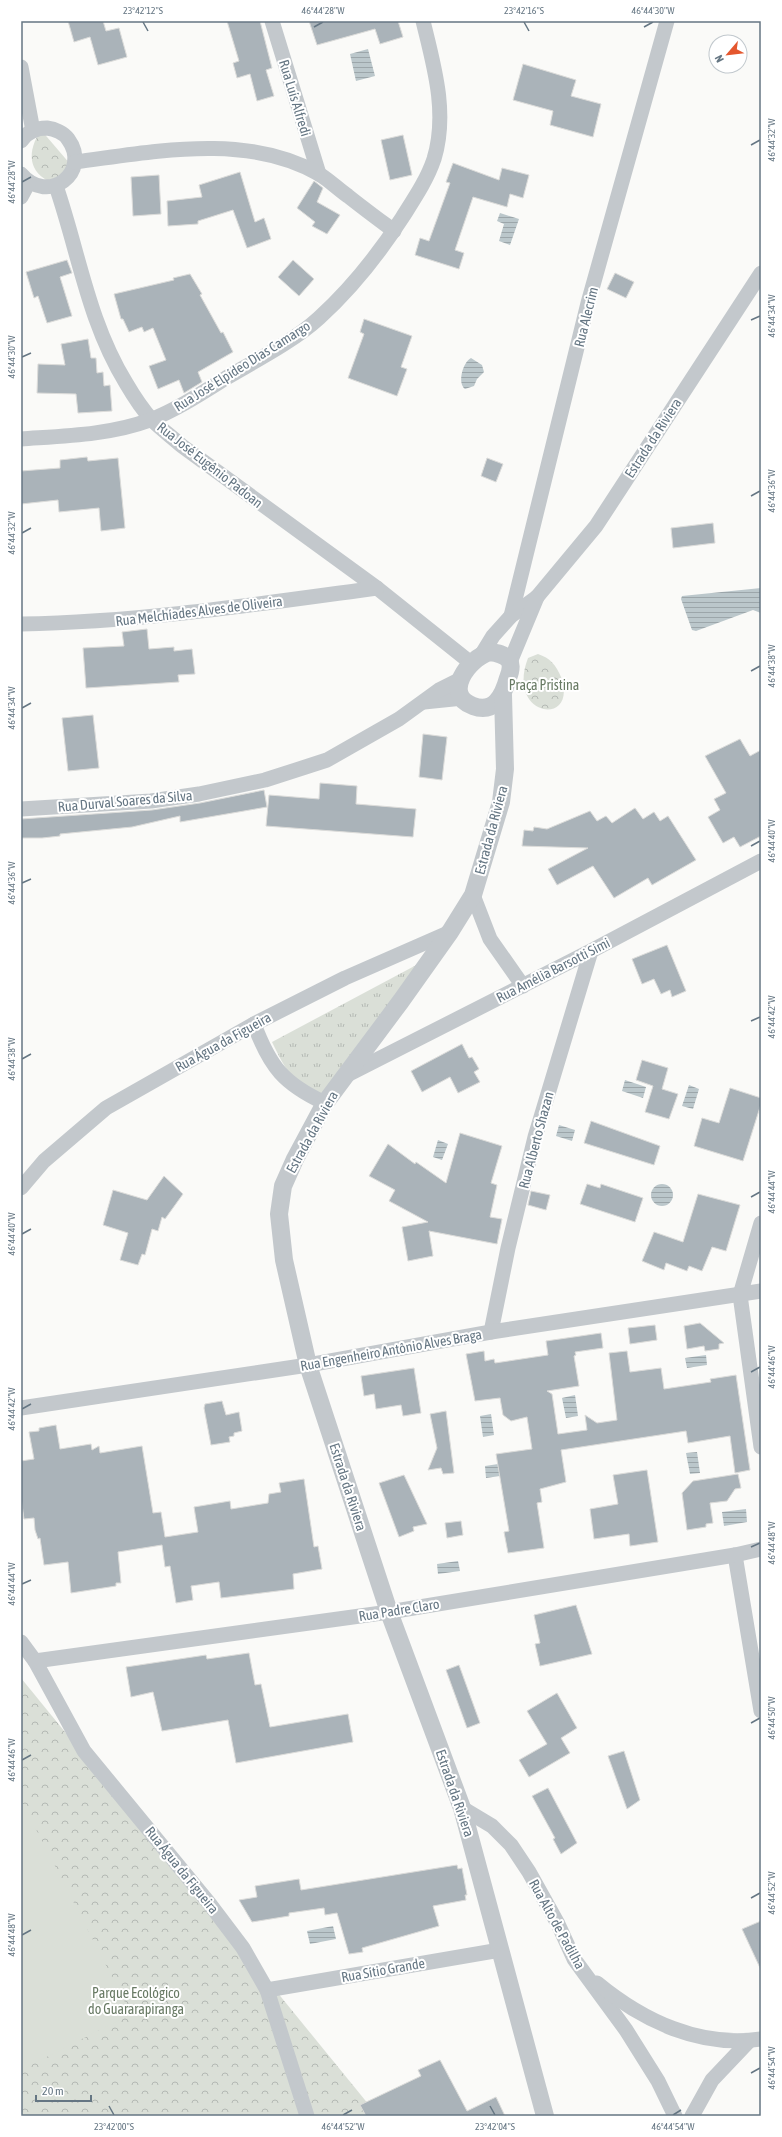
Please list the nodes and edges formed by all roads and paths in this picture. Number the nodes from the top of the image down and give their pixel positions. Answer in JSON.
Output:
{"nodes":[{"id":1,"x":272,"y":21,"type":"edge"},
{"id":2,"x":423,"y":21,"type":"edge"},
{"id":3,"x":667,"y":21,"type":"edge"},
{"id":4,"x":21,"y":67,"type":"edge"},
{"id":5,"x":33,"y":131,"type":"junction"},
{"id":6,"x":21,"y":141,"type":"edge"},
{"id":7,"x":75,"y":162,"type":"junction"},
{"id":8,"x":320,"y":174,"type":"junction"},
{"id":9,"x":25,"y":178,"type":"edge"},
{"id":10,"x":56,"y":186,"type":"junction"},
{"id":11,"x":21,"y":198,"type":"edge"},
{"id":12,"x":394,"y":230,"type":"junction"},
{"id":13,"x":761,"y":273,"type":"edge"},
{"id":14,"x":151,"y":420,"type":"junction"},
{"id":15,"x":21,"y":439,"type":"edge"},
{"id":16,"x":377,"y":588,"type":"junction"},
{"id":17,"x":537,"y":597,"type":"junction"},
{"id":18,"x":511,"y":616,"type":"junction"},
{"id":19,"x":21,"y":624,"type":"edge"},
{"id":20,"x":477,"y":658,"type":"junction"},
{"id":21,"x":510,"y":662,"type":"junction"},
{"id":22,"x":459,"y":680,"type":"junction"},
{"id":23,"x":503,"y":695,"type":"junction"},
{"id":24,"x":463,"y":698,"type":"junction"},
{"id":25,"x":423,"y":702,"type":"junction"},
{"id":26,"x":482,"y":708,"type":"junction"},
{"id":27,"x":504,"y":741,"type":"junction"},
{"id":28,"x":21,"y":809,"type":"edge"},
{"id":29,"x":761,"y":861,"type":"edge"},
{"id":30,"x":473,"y":895,"type":"junction"},
{"id":31,"x":450,"y":932,"type":"junction"},
{"id":32,"x":591,"y":951,"type":"junction"},
{"id":33,"x":523,"y":986,"type":"junction"},
{"id":34,"x":254,"y":1024,"type":"junction"},
{"id":35,"x":344,"y":1077,"type":"junction"},
{"id":36,"x":325,"y":1104,"type":"junction"},
{"id":37,"x":21,"y":1188,"type":"edge"},
{"id":38,"x":761,"y":1223,"type":"edge"},
{"id":39,"x":761,"y":1291,"type":"edge"},
{"id":40,"x":740,"y":1295,"type":"junction"},
{"id":41,"x":491,"y":1332,"type":"junction"},
{"id":42,"x":308,"y":1365,"type":"junction"},
{"id":43,"x":21,"y":1408,"type":"edge"},
{"id":44,"x":761,"y":1447,"type":"edge"},
{"id":45,"x":761,"y":1549,"type":"edge"},
{"id":46,"x":736,"y":1555,"type":"junction"},
{"id":47,"x":389,"y":1612,"type":"junction"},
{"id":48,"x":21,"y":1642,"type":"edge"},
{"id":49,"x":35,"y":1661,"type":"junction"},
{"id":50,"x":761,"y":1711,"type":"edge"},
{"id":51,"x":462,"y":1808,"type":"junction"},
{"id":52,"x":500,"y":1950,"type":"junction"},
{"id":53,"x":574,"y":1959,"type":"junction"},
{"id":54,"x":267,"y":1990,"type":"junction"},
{"id":55,"x":755,"y":2040,"type":"edge"},
{"id":56,"x":307,"y":2116,"type":"edge"},
{"id":57,"x":545,"y":2116,"type":"edge"},
{"id":58,"x":675,"y":2116,"type":"edge"},
{"id":59,"x":692,"y":2116,"type":"edge"}],
"edges":[{"from":1,"to":8,"type":"street","name":"Rua Luís Alfredi"},
{"from":2,"to":12,"type":"street","name":"Rua José Elpídeo Dias Camargo"},
{"from":3,"to":18,"type":"street","name":"Rua Alecrim"},
{"from":4,"to":5,"type":"street"},
{"from":5,"to":6,"type":"street"},
{"from":5,"to":7,"type":"street"},
{"from":7,"to":8,"type":"street"},
{"from":7,"to":10,"type":"street"},
{"from":8,"to":12,"type":"street"},
{"from":9,"to":10,"type":"street"},
{"from":9,"to":11,"type":"street"},
{"from":10,"to":14,"type":"street","name":"Rua José Eugênio Padoan"},
{"from":12,"to":14,"type":"street","name":"Rua José Elpídeo Dias Camargo"},
{"from":13,"to":17,"type":"street","name":"Estrada da Riviera"},
{"from":14,"to":15,"type":"street","name":"Rua José Elpídeo Dias Camargo"},
{"from":14,"to":16,"type":"street","name":"Rua José Eugênio Padoan"},
{"from":16,"to":19,"type":"street","name":"Rua Melchíades Alves de Oliveira"},
{"from":16,"to":20,"type":"street","name":"Rua José Eugênio Padoan"},
{"from":17,"to":18,"type":"street","name":"Estrada da Riviera"},
{"from":17,"to":21,"type":"street","name":"Estrada da Riviera"},
{"from":18,"to":20,"type":"street","name":"Estrada da Riviera"},
{"from":20,"to":21,"type":"street"},
{"from":20,"to":22,"type":"street"},
{"from":21,"to":23,"type":"street"},
{"from":22,"to":24,"type":"street"},
{"from":22,"to":25,"type":"street","name":"Rua Durval Soares da Silva"},
{"from":23,"to":26,"type":"street"},
{"from":23,"to":27,"type":"street","name":"Estrada da Riviera"},
{"from":24,"to":25,"type":"street","name":"Rua Durval Soares da Silva"},
{"from":24,"to":26,"type":"street"},
{"from":25,"to":28,"type":"street","name":"Rua Durval Soares da Silva"},
{"from":26,"to":27,"type":"street","name":"Estrada da Riviera"},
{"from":27,"to":30,"type":"street","name":"Estrada da Riviera"},
{"from":29,"to":32,"type":"street","name":"Rua Amélia Barsotti Simi"},
{"from":30,"to":31,"type":"street","name":"Estrada da Riviera"},
{"from":30,"to":33,"type":"street"},
{"from":31,"to":34,"type":"street","name":"Rua Água da Figueira"},
{"from":31,"to":35,"type":"street","name":"Estrada da Riviera"},
{"from":32,"to":33,"type":"street","name":"Rua Amélia Barsotti Simi"},
{"from":32,"to":41,"type":"street","name":"Rua Alberto Shazan"},
{"from":33,"to":35,"type":"street","name":"Rua Amélia Barsotti Simi"},
{"from":34,"to":36,"type":"street"},
{"from":34,"to":37,"type":"street","name":"Rua Água da Figueira"},
{"from":35,"to":36,"type":"street","name":"Estrada da Riviera"},
{"from":36,"to":42,"type":"street","name":"Estrada da Riviera"},
{"from":38,"to":40,"type":"street"},
{"from":39,"to":40,"type":"street","name":"Rua Engenheiro Antônio Alves Braga"},
{"from":40,"to":41,"type":"street","name":"Rua Engenheiro Antônio Alves Braga"},
{"from":40,"to":44,"type":"street"},
{"from":41,"to":42,"type":"street","name":"Rua Engenheiro Antônio Alves Braga"},
{"from":42,"to":43,"type":"street","name":"Rua Engenheiro Antônio Alves Braga"},
{"from":42,"to":47,"type":"street","name":"Estrada da Riviera"},
{"from":45,"to":46,"type":"street","name":"Rua Padre Claro"},
{"from":46,"to":47,"type":"street","name":"Rua Padre Claro"},
{"from":46,"to":50,"type":"street"},
{"from":47,"to":49,"type":"street","name":"Rua Padre Claro"},
{"from":47,"to":51,"type":"street","name":"Estrada da Riviera"},
{"from":48,"to":49,"type":"street","name":"Rua Água da Figueira"},
{"from":49,"to":54,"type":"street","name":"Rua Água da Figueira"},
{"from":51,"to":52,"type":"street","name":"Estrada da Riviera"},
{"from":51,"to":53,"type":"street","name":"Rua Alto de Padilha"},
{"from":52,"to":54,"type":"street","name":"Rua Sítio Grande"},
{"from":52,"to":57,"type":"street","name":"Estrada da Riviera"},
{"from":53,"to":55,"type":"street"},
{"from":53,"to":58,"type":"street","name":"Rua Alto de Padilha"},
{"from":54,"to":56,"type":"street","name":"Rua Água da Figueira"},
{"from":55,"to":59,"type":"street"}]}
